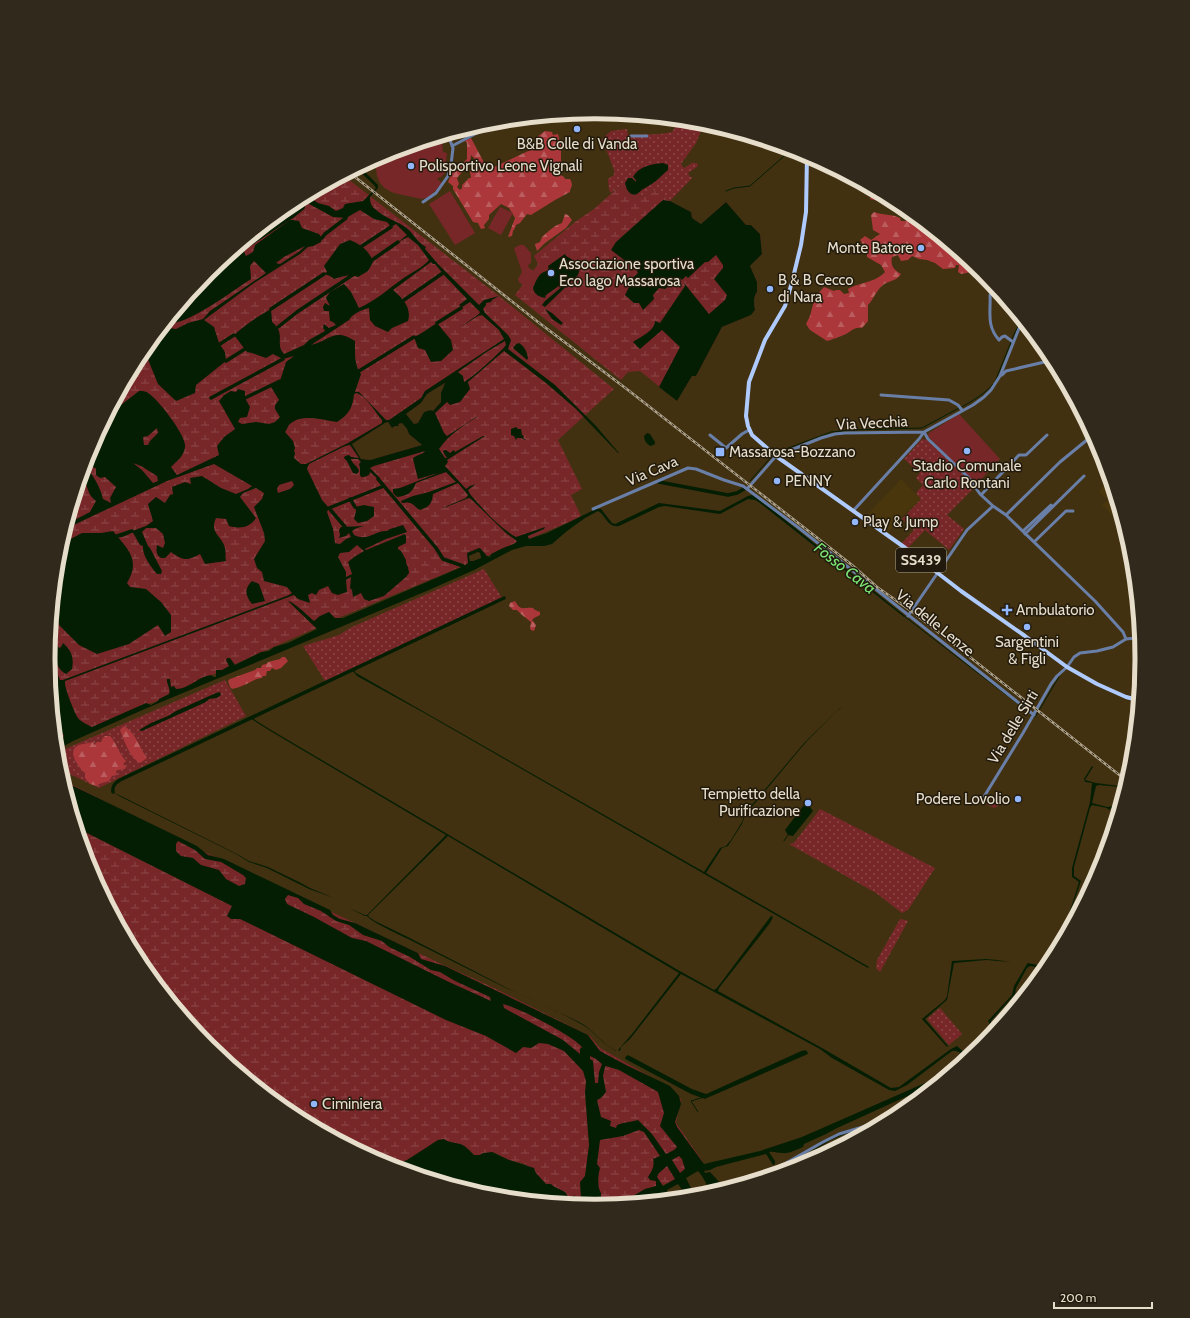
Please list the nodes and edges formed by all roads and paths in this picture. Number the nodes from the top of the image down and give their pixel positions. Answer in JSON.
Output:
{"nodes":[{"id":1,"x":480,"y":131,"type":"edge"},
{"id":2,"x":631,"y":136,"type":"dead end"},
{"id":3,"x":647,"y":136,"type":"dead end"},
{"id":4,"x":449,"y":139,"type":"edge"},
{"id":5,"x":452,"y":146,"type":"junction"},
{"id":6,"x":807,"y":162,"type":"edge"},
{"id":7,"x":424,"y":202,"type":"dead end"},
{"id":8,"x":990,"y":295,"type":"dead end"},
{"id":9,"x":1020,"y":326,"type":"edge"},
{"id":10,"x":1012,"y":342,"type":"junction"},
{"id":11,"x":1046,"y":362,"type":"edge"},
{"id":12,"x":1000,"y":376,"type":"junction"},
{"id":13,"x":881,"y":394,"type":"dead end"},
{"id":14,"x":961,"y":409,"type":"junction"},
{"id":15,"x":749,"y":430,"type":"junction"},
{"id":16,"x":924,"y":432,"type":"junction"},
{"id":17,"x":710,"y":435,"type":"dead end"},
{"id":18,"x":1047,"y":435,"type":"dead end"},
{"id":19,"x":1088,"y":439,"type":"edge"},
{"id":20,"x":774,"y":455,"type":"junction"},
{"id":21,"x":1084,"y":476,"type":"dead end"},
{"id":22,"x":747,"y":489,"type":"junction"},
{"id":23,"x":981,"y":495,"type":"junction"},
{"id":24,"x":1051,"y":505,"type":"dead end"},
{"id":25,"x":993,"y":506,"type":"junction"},
{"id":26,"x":593,"y":509,"type":"dead end"},
{"id":27,"x":853,"y":511,"type":"junction"},
{"id":28,"x":1073,"y":511,"type":"dead end"},
{"id":29,"x":1006,"y":515,"type":"junction"},
{"id":30,"x":1024,"y":532,"type":"junction"},
{"id":31,"x":1034,"y":542,"type":"junction"},
{"id":32,"x":938,"y":573,"type":"junction"},
{"id":33,"x":908,"y":616,"type":"junction"},
{"id":34,"x":1134,"y":638,"type":"edge"},
{"id":35,"x":1126,"y":639,"type":"junction"},
{"id":36,"x":1067,"y":667,"type":"junction"},
{"id":37,"x":1133,"y":699,"type":"edge"},
{"id":38,"x":1033,"y":716,"type":"junction"},
{"id":39,"x":982,"y":800,"type":"dead end"},
{"id":40,"x":868,"y":1125,"type":"edge"},
{"id":41,"x":779,"y":1166,"type":"edge"}],
"edges":[{"from":1,"to":5,"type":"street"},
{"from":2,"to":3,"type":"street"},
{"from":4,"to":5,"type":"street"},
{"from":5,"to":7,"type":"street"},
{"from":6,"to":15,"type":"main road"},
{"from":8,"to":10,"type":"street"},
{"from":9,"to":10,"type":"street"},
{"from":10,"to":12,"type":"street"},
{"from":11,"to":12,"type":"street"},
{"from":12,"to":14,"type":"street"},
{"from":13,"to":14,"type":"street"},
{"from":14,"to":16,"type":"street"},
{"from":15,"to":17,"type":"street"},
{"from":15,"to":20,"type":"main road","number":"SS439"},
{"from":16,"to":20,"type":"street","name":"Via Vecchia"},
{"from":16,"to":23,"type":"street"},
{"from":16,"to":27,"type":"street"},
{"from":18,"to":23,"type":"street"},
{"from":19,"to":29,"type":"street"},
{"from":20,"to":22,"type":"street"},
{"from":20,"to":27,"type":"main road","number":"SS439"},
{"from":21,"to":30,"type":"street"},
{"from":22,"to":26,"type":"street","name":"Via Cava"},
{"from":22,"to":33,"type":"street","name":"Via delle Lenze"},
{"from":23,"to":25,"type":"street"},
{"from":24,"to":30,"type":"street"},
{"from":25,"to":29,"type":"street"},
{"from":25,"to":32,"type":"street"},
{"from":27,"to":32,"type":"main road","number":"SS439"},
{"from":28,"to":31,"type":"street"},
{"from":29,"to":30,"type":"street"},
{"from":30,"to":31,"type":"street"},
{"from":31,"to":35,"type":"street"},
{"from":32,"to":33,"type":"street"},
{"from":32,"to":36,"type":"main road","number":"SS439"},
{"from":33,"to":38,"type":"street","name":"Via delle Lenze"},
{"from":34,"to":35,"type":"street","name":"Via delle Sirti"},
{"from":35,"to":36,"type":"street","name":"Via delle Sirti"},
{"from":36,"to":37,"type":"main road","number":"SS439"},
{"from":36,"to":38,"type":"street","name":"Via delle Sirti"},
{"from":38,"to":39,"type":"street","name":"Via delle Sirti"},
{"from":40,"to":41,"type":"street"}]}
